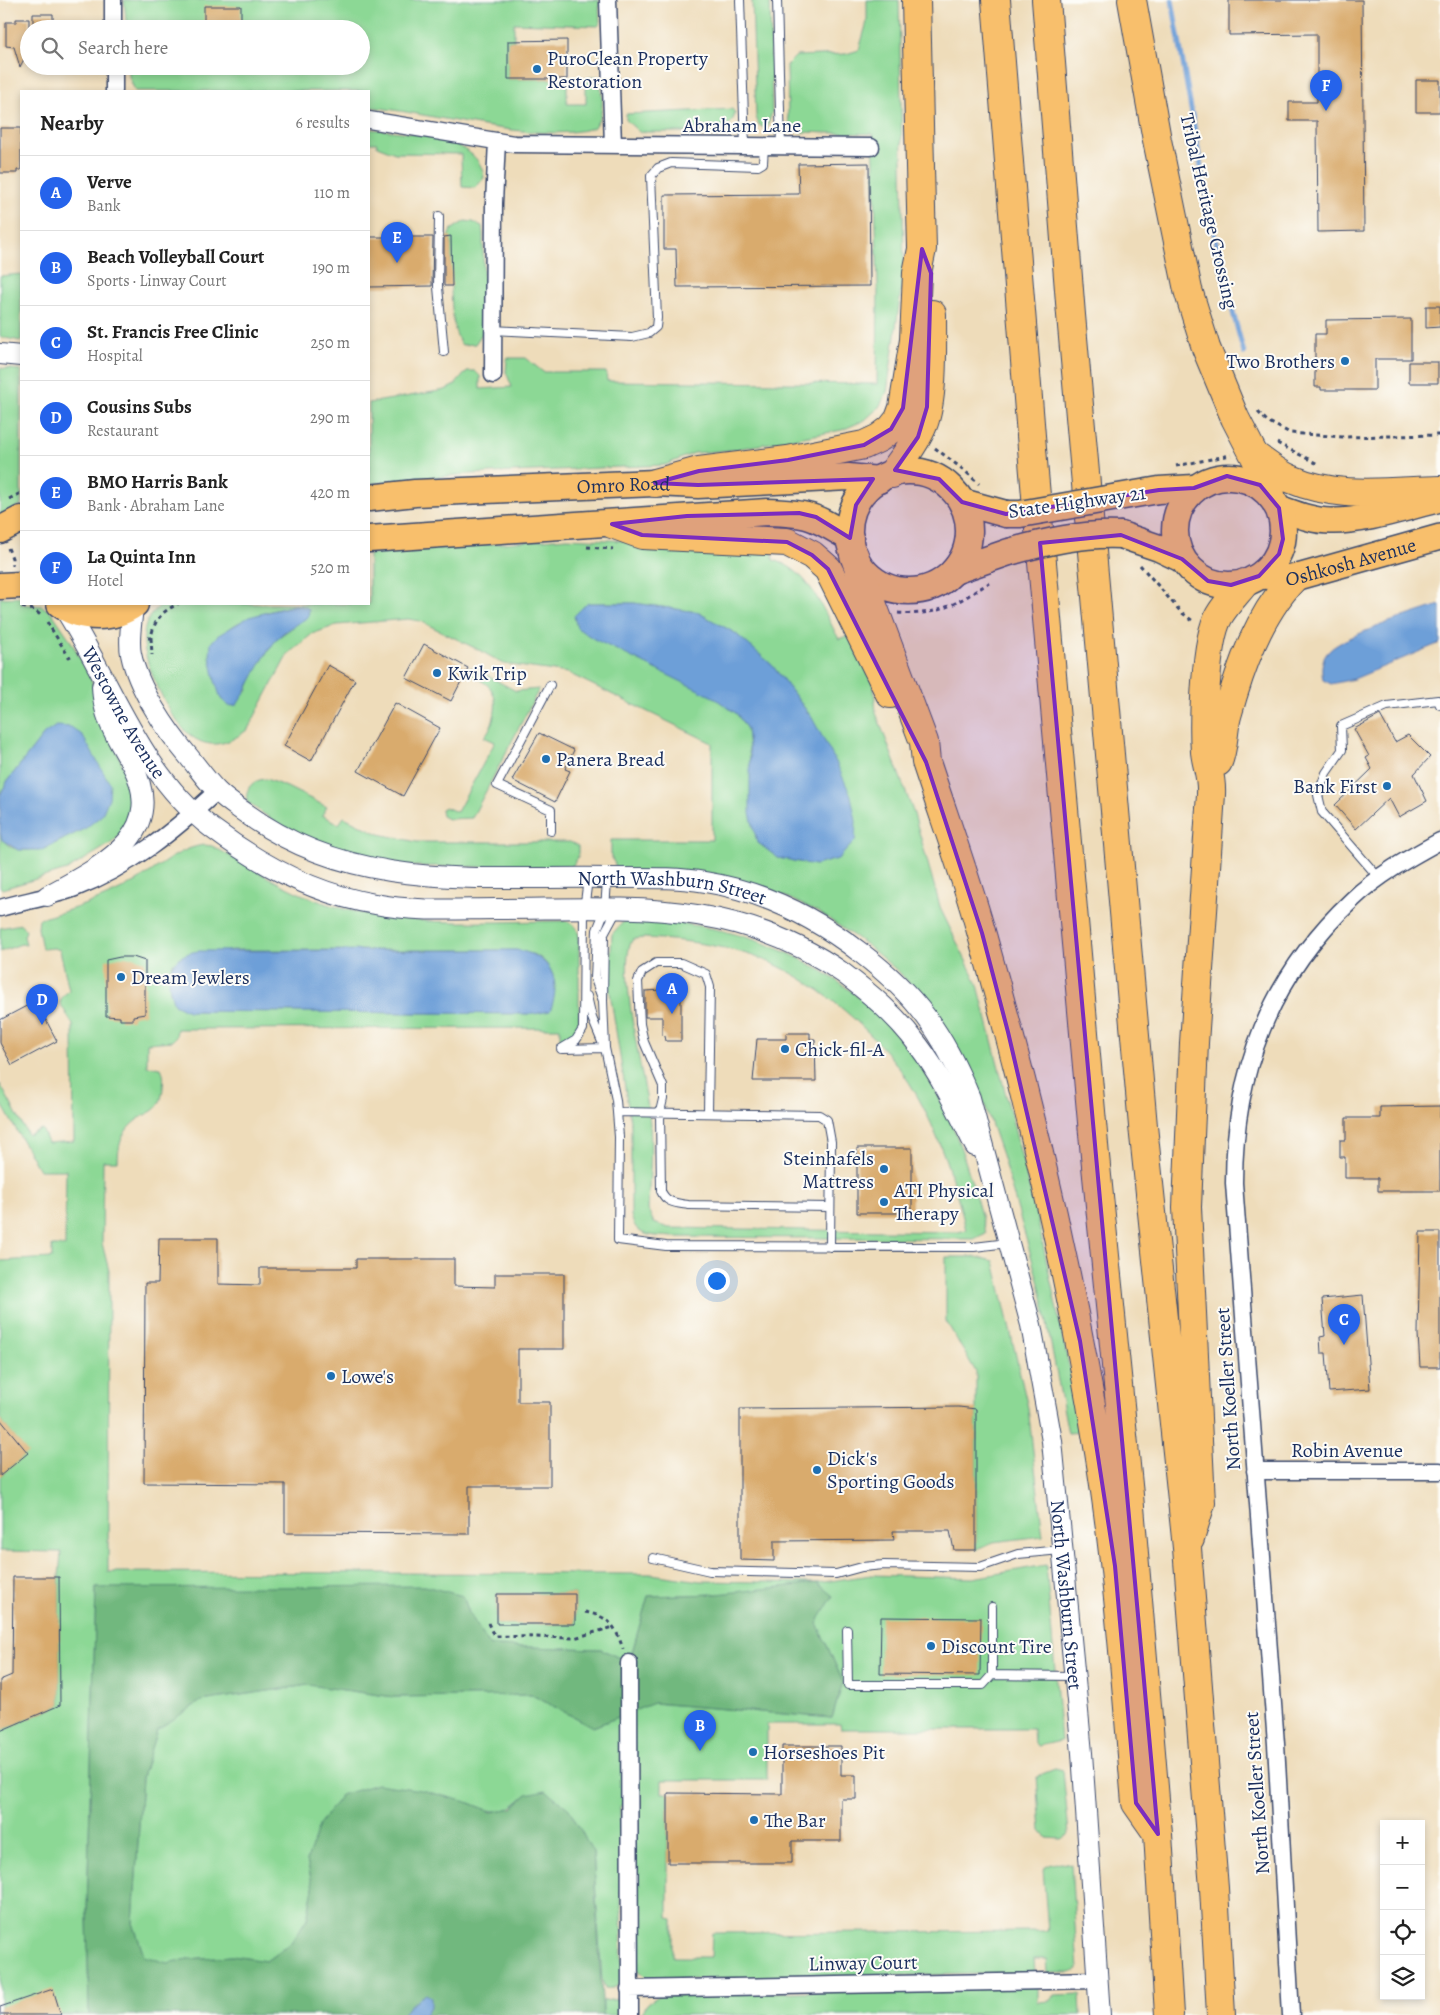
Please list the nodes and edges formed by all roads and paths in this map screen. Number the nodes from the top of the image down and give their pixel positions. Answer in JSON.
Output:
{"nodes":[{"id":1,"x":113,"y":0,"type":"edge"},
{"id":2,"x":608,"y":0,"type":"edge"},
{"id":3,"x":740,"y":0,"type":"edge"},
{"id":4,"x":777,"y":0,"type":"edge"},
{"id":5,"x":916,"y":0,"type":"edge"},
{"id":6,"x":996,"y":0,"type":"edge"},
{"id":7,"x":1046,"y":0,"type":"edge"},
{"id":8,"x":1132,"y":0,"type":"edge"},
{"id":9,"x":113,"y":20,"type":"edge"},
{"id":10,"x":114,"y":75,"type":"edge"},
{"id":11,"x":114,"y":90,"type":"edge"},
{"id":12,"x":370,"y":120,"type":"edge"},
{"id":13,"x":497,"y":141,"type":"junction"},
{"id":14,"x":613,"y":145,"type":"junction"},
{"id":15,"x":745,"y":146,"type":"junction"},
{"id":16,"x":764,"y":146,"type":"junction"},
{"id":17,"x":781,"y":146,"type":"junction"},
{"id":18,"x":871,"y":147,"type":"dead end"},
{"id":19,"x":439,"y":216,"type":"dead end"},
{"id":20,"x":922,"y":249,"type":"junction"},
{"id":21,"x":492,"y":330,"type":"junction"},
{"id":22,"x":444,"y":352,"type":"dead end"},
{"id":23,"x":0,"y":354,"type":"edge"},
{"id":24,"x":20,"y":356,"type":"edge"},
{"id":25,"x":493,"y":375,"type":"dead end"},
{"id":26,"x":1255,"y":409,"type":"dead end"},
{"id":27,"x":1440,"y":435,"type":"edge"},
{"id":28,"x":927,"y":443,"type":"dead end"},
{"id":29,"x":1264,"y":448,"type":"junction"},
{"id":30,"x":1323,"y":466,"type":"dead end"},
{"id":31,"x":886,"y":477,"type":"junction"},
{"id":32,"x":655,"y":483,"type":"junction"},
{"id":33,"x":1194,"y":488,"type":"junction"},
{"id":34,"x":1440,"y":490,"type":"edge"},
{"id":35,"x":972,"y":495,"type":"junction"},
{"id":36,"x":370,"y":498,"type":"edge"},
{"id":37,"x":1440,"y":499,"type":"edge"},
{"id":38,"x":1275,"y":502,"type":"junction"},
{"id":39,"x":20,"y":521,"type":"edge"},
{"id":40,"x":616,"y":536,"type":"junction"},
{"id":41,"x":4,"y":537,"type":"edge"},
{"id":42,"x":1440,"y":537,"type":"edge"},
{"id":43,"x":370,"y":539,"type":"edge"},
{"id":44,"x":852,"y":546,"type":"junction"},
{"id":45,"x":582,"y":547,"type":"dead end"},
{"id":46,"x":1182,"y":559,"type":"junction"},
{"id":47,"x":1134,"y":560,"type":"dead end"},
{"id":48,"x":954,"y":571,"type":"junction"},
{"id":49,"x":996,"y":578,"type":"dead end"},
{"id":50,"x":1294,"y":578,"type":"junction"},
{"id":51,"x":1252,"y":580,"type":"junction"},
{"id":52,"x":13,"y":588,"type":"edge"},
{"id":53,"x":29,"y":605,"type":"edge"},
{"id":54,"x":61,"y":605,"type":"edge"},
{"id":55,"x":134,"y":605,"type":"edge"},
{"id":56,"x":176,"y":605,"type":"edge"},
{"id":57,"x":892,"y":612,"type":"dead end"},
{"id":58,"x":1203,"y":624,"type":"dead end"},
{"id":59,"x":142,"y":638,"type":"dead end"},
{"id":60,"x":151,"y":638,"type":"junction"},
{"id":61,"x":76,"y":654,"type":"dead end"},
{"id":62,"x":153,"y":660,"type":"dead end"},
{"id":63,"x":101,"y":677,"type":"junction"},
{"id":64,"x":550,"y":686,"type":"dead end"},
{"id":65,"x":1439,"y":701,"type":"edge"},
{"id":66,"x":926,"y":762,"type":"junction"},
{"id":67,"x":1212,"y":777,"type":"junction"},
{"id":68,"x":217,"y":791,"type":"junction"},
{"id":69,"x":194,"y":812,"type":"junction"},
{"id":70,"x":551,"y":831,"type":"dead end"},
{"id":71,"x":1440,"y":841,"type":"edge"},
{"id":72,"x":598,"y":878,"type":"junction"},
{"id":73,"x":1379,"y":878,"type":"junction"},
{"id":74,"x":47,"y":896,"type":"junction"},
{"id":75,"x":0,"y":908,"type":"edge"},
{"id":76,"x":584,"y":910,"type":"junction"},
{"id":77,"x":611,"y":910,"type":"junction"},
{"id":78,"x":584,"y":986,"type":"junction"},
{"id":79,"x":603,"y":1001,"type":"junction"},
{"id":80,"x":605,"y":1048,"type":"junction"},
{"id":81,"x":617,"y":1112,"type":"junction"},
{"id":82,"x":660,"y":1112,"type":"junction"},
{"id":83,"x":708,"y":1112,"type":"junction"},
{"id":84,"x":992,"y":1181,"type":"junction"},
{"id":85,"x":830,"y":1207,"type":"junction"},
{"id":86,"x":1009,"y":1243,"type":"junction"},
{"id":87,"x":830,"y":1247,"type":"junction"},
{"id":88,"x":1255,"y":1471,"type":"junction"},
{"id":89,"x":1440,"y":1471,"type":"edge"},
{"id":90,"x":1187,"y":1548,"type":"junction"},
{"id":91,"x":1062,"y":1550,"type":"junction"},
{"id":92,"x":654,"y":1558,"type":"dead end"},
{"id":93,"x":992,"y":1607,"type":"dead end"},
{"id":94,"x":585,"y":1612,"type":"dead end"},
{"id":95,"x":488,"y":1623,"type":"dead end"},
{"id":96,"x":614,"y":1627,"type":"junction"},
{"id":97,"x":847,"y":1630,"type":"dead end"},
{"id":98,"x":629,"y":1663,"type":"joint"},
{"id":99,"x":992,"y":1675,"type":"junction"},
{"id":100,"x":1074,"y":1676,"type":"junction"},
{"id":101,"x":1158,"y":1834,"type":"junction"},
{"id":102,"x":1097,"y":1980,"type":"junction"},
{"id":103,"x":629,"y":1989,"type":"junction"},
{"id":104,"x":630,"y":2015,"type":"edge"},
{"id":105,"x":1100,"y":2015,"type":"edge"},
{"id":106,"x":1169,"y":2015,"type":"edge"},
{"id":107,"x":1221,"y":2015,"type":"edge"},
{"id":108,"x":1291,"y":2015,"type":"edge"}],
"edges":[{"from":1,"to":9,"type":"street"},
{"from":2,"to":14,"type":"street"},
{"from":3,"to":15,"type":"lane"},
{"from":4,"to":17,"type":"lane"},
{"from":5,"to":20,"type":"highway"},
{"from":6,"to":101,"type":"highway"},
{"from":7,"to":90,"type":"highway"},
{"from":8,"to":29,"type":"highway"},
{"from":10,"to":11,"type":"street"},
{"from":12,"to":13,"type":"street","name":"Abraham Lane"},
{"from":13,"to":14,"type":"street","name":"Abraham Lane"},
{"from":13,"to":21,"type":"street"},
{"from":14,"to":15,"type":"street","name":"Abraham Lane"},
{"from":15,"to":16,"type":"street","name":"Abraham Lane"},
{"from":16,"to":17,"type":"street","name":"Abraham Lane"},
{"from":16,"to":21,"type":"lane"},
{"from":17,"to":18,"type":"street","name":"Abraham Lane"},
{"from":19,"to":22,"type":"lane"},
{"from":20,"to":31,"type":"highway"},
{"from":20,"to":32,"type":"highway"},
{"from":21,"to":25,"type":"street"},
{"from":23,"to":24,"type":"street"},
{"from":26,"to":27,"type":"path"},
{"from":28,"to":35,"type":"path"},
{"from":29,"to":30,"type":"path"},
{"from":29,"to":34,"type":"highway"},
{"from":29,"to":38,"type":"highway"},
{"from":31,"to":32,"type":"highway","name":"Omro Road"},
{"from":31,"to":35,"type":"highway"},
{"from":31,"to":44,"type":"highway"},
{"from":32,"to":36,"type":"highway","name":"Omro Road"},
{"from":33,"to":35,"type":"highway","name":"State Highway 21","bridge":true},
{"from":33,"to":38,"type":"highway"},
{"from":33,"to":46,"type":"highway"},
{"from":35,"to":48,"type":"highway"},
{"from":37,"to":38,"type":"main road","name":"Oshkosh Avenue"},
{"from":38,"to":51,"type":"highway"},
{"from":39,"to":41,"type":"highway"},
{"from":40,"to":43,"type":"highway","name":"Omro Road"},
{"from":40,"to":44,"type":"highway","name":"Omro Road"},
{"from":40,"to":45,"type":"path"},
{"from":40,"to":66,"type":"highway"},
{"from":41,"to":52,"type":"path"},
{"from":42,"to":50,"type":"main road","name":"Oshkosh Avenue"},
{"from":44,"to":48,"type":"highway"},
{"from":44,"to":66,"type":"highway"},
{"from":46,"to":48,"type":"highway","name":"State Highway 21","bridge":true},
{"from":46,"to":51,"type":"highway"},
{"from":47,"to":58,"type":"path"},
{"from":49,"to":57,"type":"path"},
{"from":50,"to":51,"type":"main road","name":"Oshkosh Avenue"},
{"from":50,"to":67,"type":"highway"},
{"from":51,"to":67,"type":"highway"},
{"from":53,"to":61,"type":"path"},
{"from":54,"to":55,"type":"highway"},
{"from":54,"to":63,"type":"street","name":"Westowne Avenue"},
{"from":55,"to":68,"type":"street","name":"Westowne Avenue"},
{"from":56,"to":60,"type":"path"},
{"from":59,"to":60,"type":"path"},
{"from":60,"to":62,"type":"path"},
{"from":63,"to":69,"type":"street","name":"Westowne Avenue"},
{"from":63,"to":74,"type":"street"},
{"from":64,"to":70,"type":"lane"},
{"from":65,"to":73,"type":"lane"},
{"from":66,"to":101,"type":"highway"},
{"from":67,"to":90,"type":"highway"},
{"from":68,"to":69,"type":"street"},
{"from":68,"to":72,"type":"street","name":"North Washburn Street"},
{"from":69,"to":74,"type":"street"},
{"from":69,"to":76,"type":"street","name":"North Washburn Street"},
{"from":71,"to":73,"type":"street","name":"North Koeller Street"},
{"from":72,"to":76,"type":"lane"},
{"from":72,"to":77,"type":"lane"},
{"from":72,"to":84,"type":"street","name":"North Washburn Street"},
{"from":73,"to":88,"type":"street","name":"North Koeller Street"},
{"from":74,"to":75,"type":"street"},
{"from":76,"to":77,"type":"street","name":"North Washburn Street"},
{"from":76,"to":78,"type":"lane"},
{"from":77,"to":79,"type":"lane"},
{"from":77,"to":79,"type":"lane"},
{"from":77,"to":84,"type":"street","name":"North Washburn Street"},
{"from":78,"to":80,"type":"lane"},
{"from":78,"to":80,"type":"lane"},
{"from":79,"to":80,"type":"lane"},
{"from":80,"to":81,"type":"lane"},
{"from":81,"to":82,"type":"lane"},
{"from":81,"to":87,"type":"lane"},
{"from":82,"to":83,"type":"lane"},
{"from":82,"to":83,"type":"lane"},
{"from":82,"to":85,"type":"lane"},
{"from":83,"to":85,"type":"lane"},
{"from":84,"to":86,"type":"street","name":"North Washburn Street"},
{"from":85,"to":87,"type":"lane"},
{"from":86,"to":87,"type":"lane"},
{"from":86,"to":91,"type":"street","name":"North Washburn Street"},
{"from":88,"to":89,"type":"street","name":"Robin Avenue"},
{"from":88,"to":108,"type":"street","name":"North Koeller Street"},
{"from":90,"to":107,"type":"highway"},
{"from":91,"to":92,"type":"lane"},
{"from":91,"to":100,"type":"street","name":"North Washburn Street"},
{"from":93,"to":99,"type":"lane"},
{"from":94,"to":96,"type":"path"},
{"from":95,"to":96,"type":"path"},
{"from":96,"to":98,"type":"path"},
{"from":97,"to":99,"type":"lane"},
{"from":98,"to":103,"type":"street"},
{"from":99,"to":100,"type":"lane"},
{"from":100,"to":102,"type":"street","name":"North Washburn Street"},
{"from":101,"to":106,"type":"highway"},
{"from":102,"to":103,"type":"street","name":"Linway Court"},
{"from":102,"to":105,"type":"street","name":"North Washburn Street"},
{"from":103,"to":104,"type":"street"}]}
